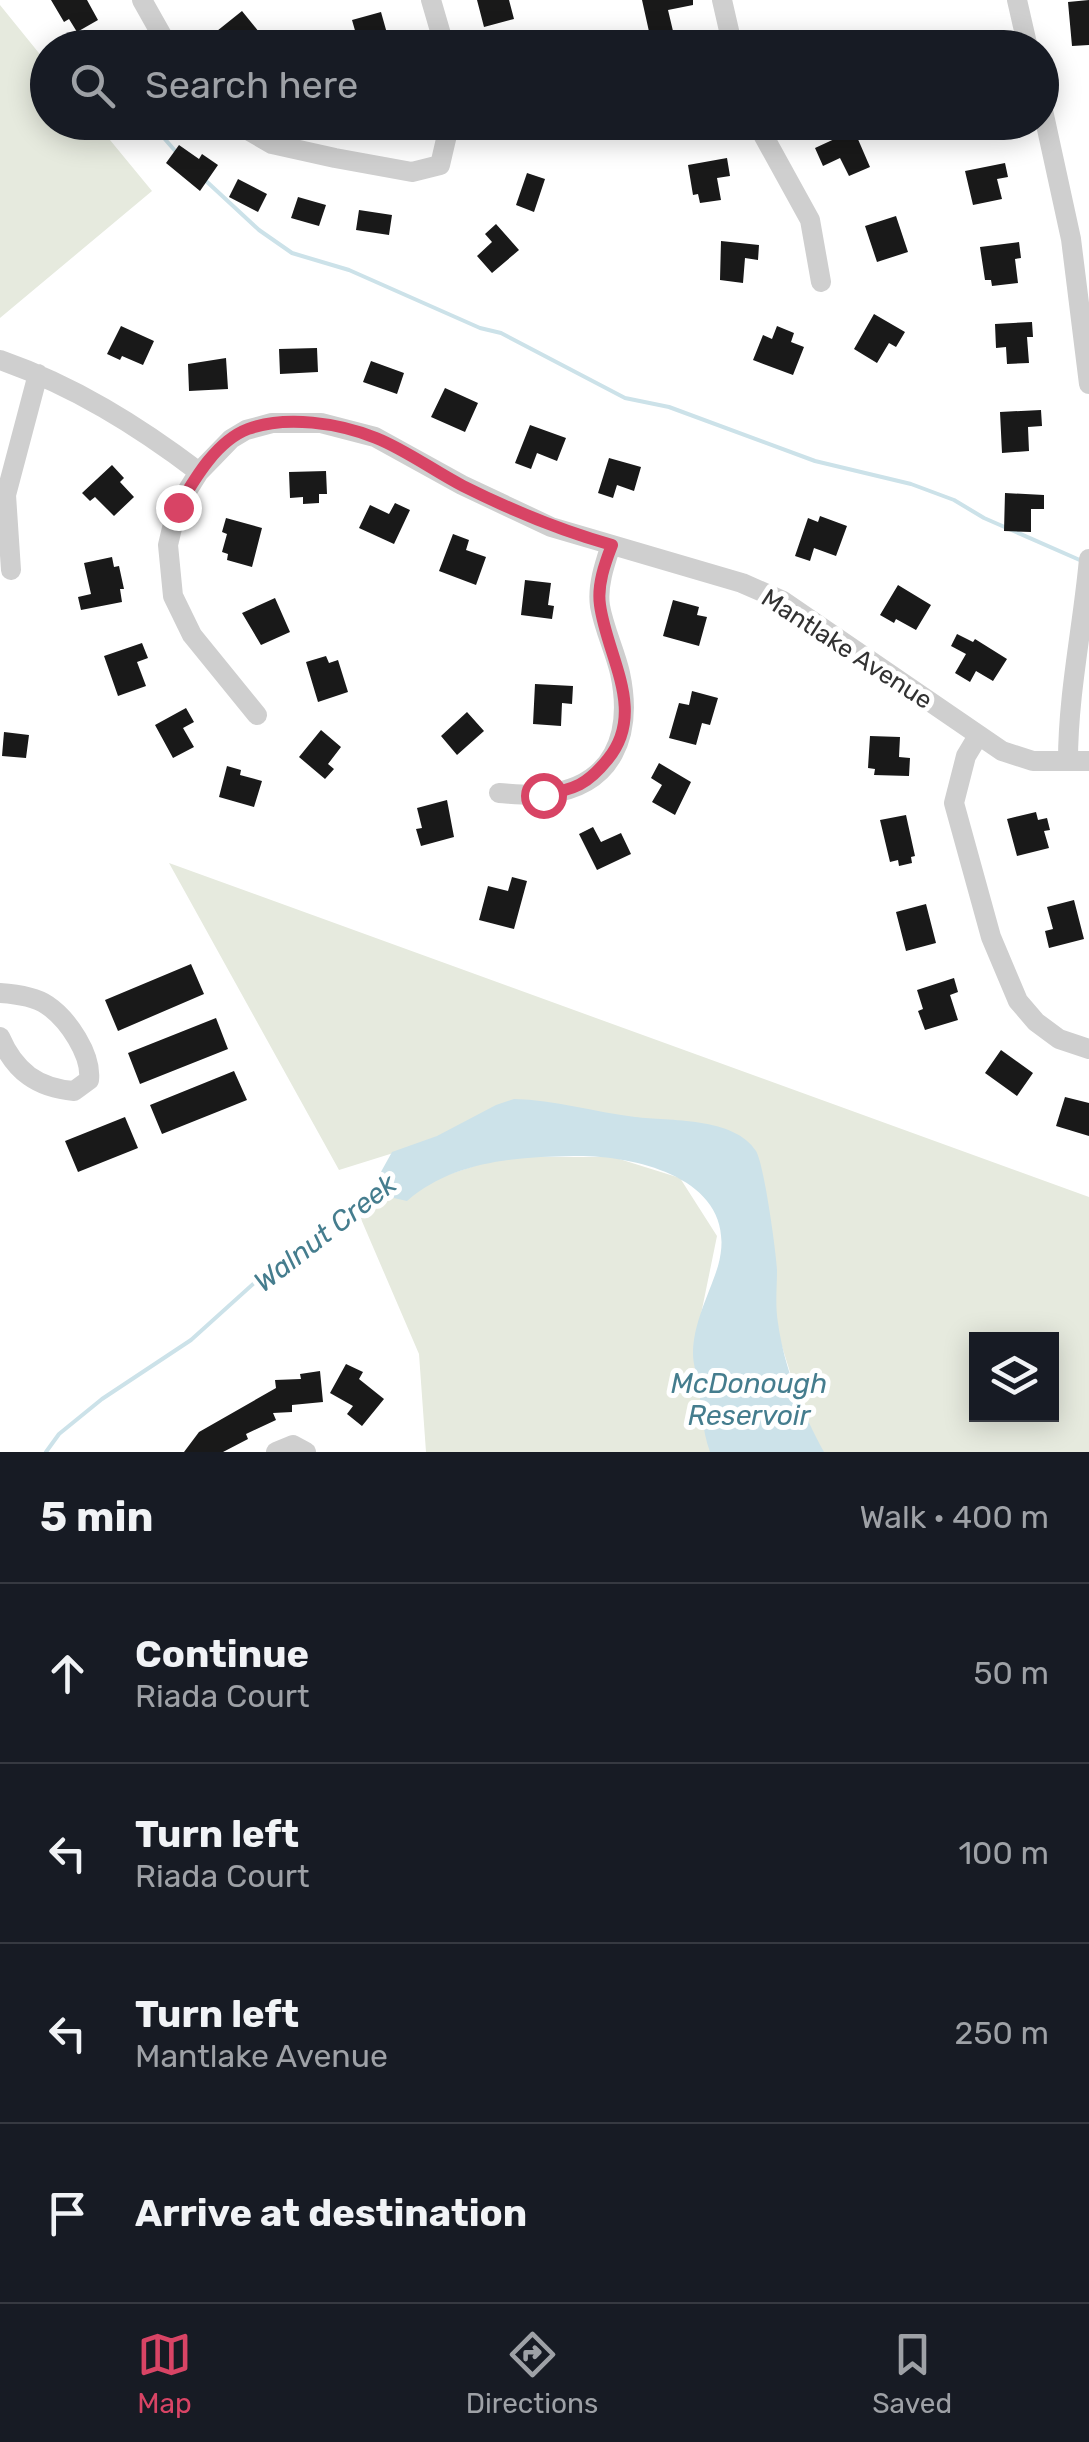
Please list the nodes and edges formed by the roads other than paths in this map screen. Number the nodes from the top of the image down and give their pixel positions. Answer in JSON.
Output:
{"nodes":[{"id":1,"x":142,"y":0,"type":"edge"},
{"id":2,"x":430,"y":0,"type":"edge"},
{"id":3,"x":722,"y":0,"type":"edge"},
{"id":4,"x":1018,"y":0,"type":"edge"},
{"id":5,"x":159,"y":30,"type":"edge"},
{"id":6,"x":439,"y":30,"type":"edge"},
{"id":7,"x":729,"y":30,"type":"edge"},
{"id":8,"x":1024,"y":30,"type":"edge"},
{"id":9,"x":265,"y":140,"type":"edge"},
{"id":10,"x":446,"y":140,"type":"edge"},
{"id":11,"x":766,"y":140,"type":"edge"},
{"id":12,"x":1049,"y":140,"type":"edge"},
{"id":13,"x":821,"y":282,"type":"dead end"},
{"id":14,"x":0,"y":360,"type":"edge"},
{"id":15,"x":38,"y":374,"type":"junction"},
{"id":16,"x":1089,"y":384,"type":"edge"},
{"id":17,"x":199,"y":472,"type":"junction"},
{"id":18,"x":612,"y":545,"type":"junction"},
{"id":19,"x":1089,"y":559,"type":"edge"},
{"id":20,"x":10,"y":570,"type":"dead end"},
{"id":21,"x":258,"y":715,"type":"dead end"},
{"id":22,"x":978,"y":736,"type":"junction"},
{"id":23,"x":1078,"y":761,"type":"edge"},
{"id":24,"x":499,"y":793,"type":"dead end"},
{"id":25,"x":0,"y":994,"type":"edge"},
{"id":26,"x":0,"y":1037,"type":"edge"},
{"id":27,"x":1089,"y":1049,"type":"edge"},
{"id":28,"x":276,"y":1452,"type":"edge"},
{"id":29,"x":306,"y":1452,"type":"edge"}],
"edges":[{"from":1,"to":5,"type":"street"},
{"from":2,"to":6,"type":"street"},
{"from":3,"to":7,"type":"street"},
{"from":4,"to":8,"type":"street"},
{"from":9,"to":10,"type":"street"},
{"from":11,"to":13,"type":"street"},
{"from":12,"to":16,"type":"street"},
{"from":14,"to":15,"type":"street"},
{"from":15,"to":17,"type":"street"},
{"from":15,"to":20,"type":"street"},
{"from":17,"to":18,"type":"street","name":"Mantlake Avenue"},
{"from":17,"to":21,"type":"street","name":"Mantlake Avenue"},
{"from":18,"to":22,"type":"street","name":"Mantlake Avenue"},
{"from":18,"to":24,"type":"street"},
{"from":19,"to":23,"type":"street"},
{"from":22,"to":23,"type":"street","name":"Mantlake Avenue"},
{"from":22,"to":27,"type":"street"},
{"from":25,"to":26,"type":"street"},
{"from":28,"to":29,"type":"street"}]}
